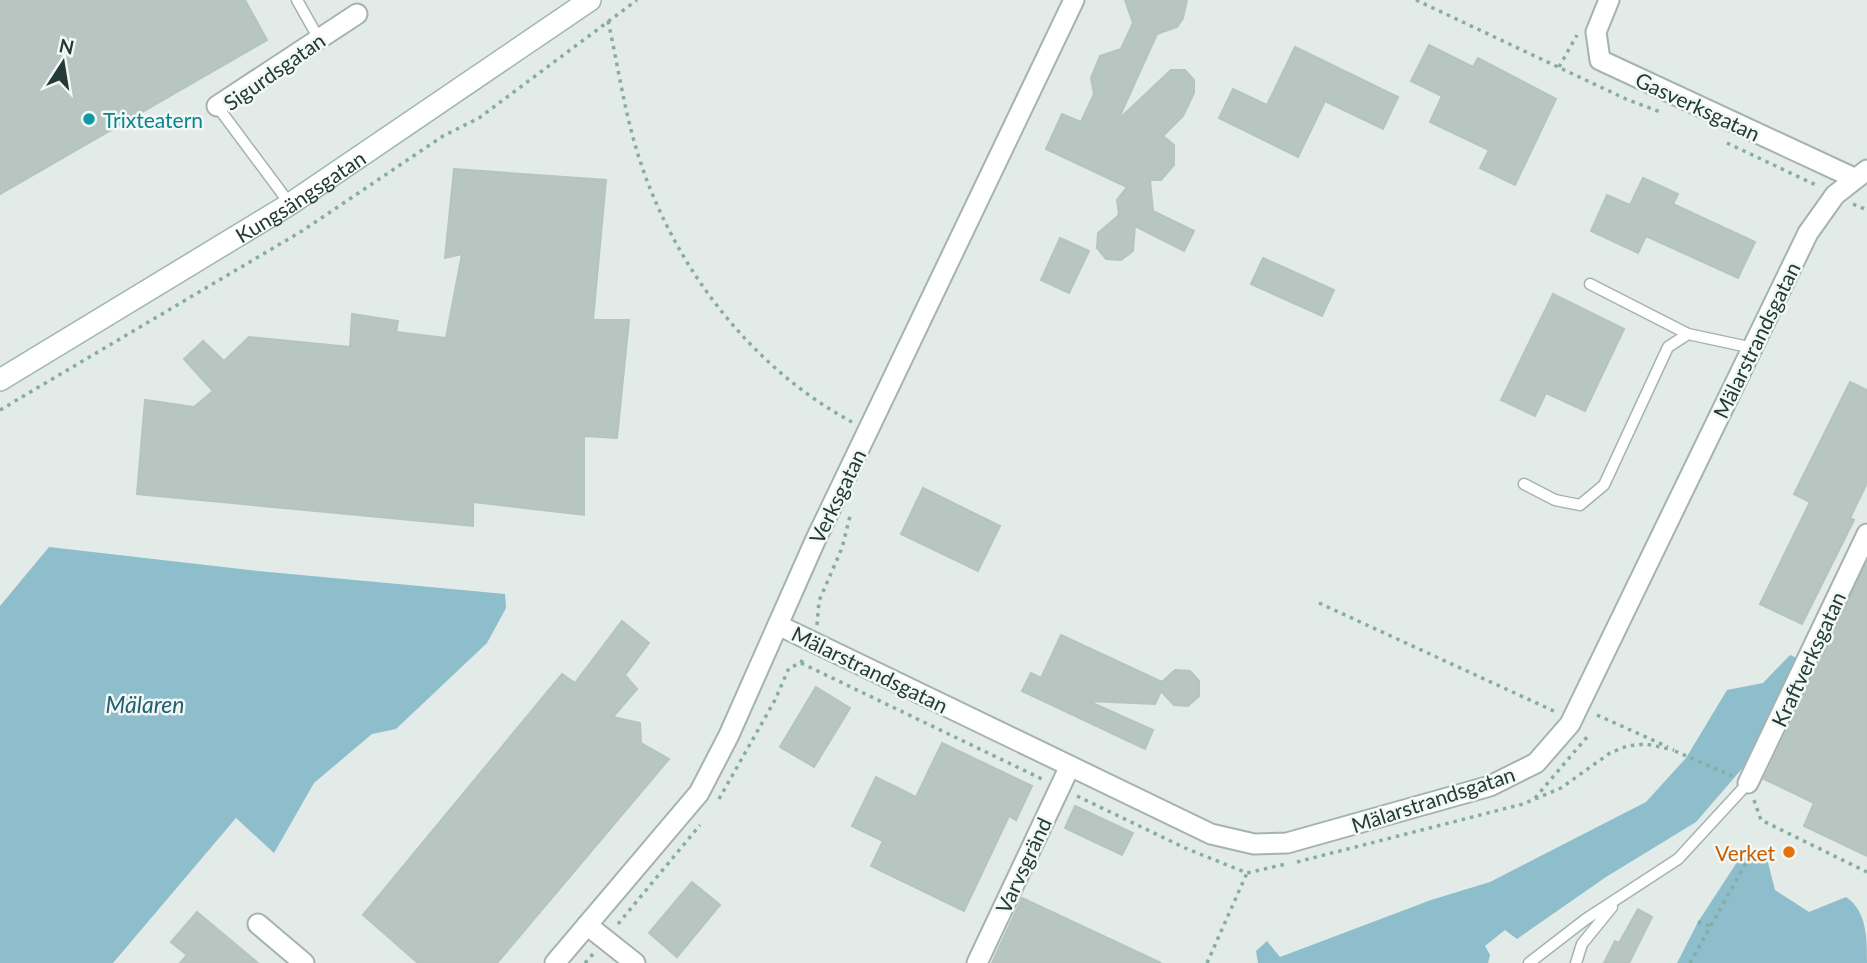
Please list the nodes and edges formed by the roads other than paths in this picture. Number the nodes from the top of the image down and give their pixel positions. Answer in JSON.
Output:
{"nodes":[{"id":1,"x":296,"y":0,"type":"edge"},
{"id":2,"x":590,"y":0,"type":"edge"},
{"id":3,"x":1073,"y":0,"type":"edge"},
{"id":4,"x":1609,"y":0,"type":"edge"},
{"id":5,"x":357,"y":14,"type":"dead end"},
{"id":6,"x":319,"y":39,"type":"junction"},
{"id":7,"x":217,"y":106,"type":"joint"},
{"id":8,"x":1860,"y":174,"type":"edge"},
{"id":9,"x":290,"y":204,"type":"junction"},
{"id":10,"x":1590,"y":284,"type":"dead end"},
{"id":11,"x":1688,"y":334,"type":"junction"},
{"id":12,"x":1753,"y":348,"type":"junction"},
{"id":13,"x":0,"y":380,"type":"edge"},
{"id":14,"x":1524,"y":484,"type":"dead end"},
{"id":15,"x":1867,"y":534,"type":"edge"},
{"id":16,"x":778,"y":625,"type":"junction"},
{"id":17,"x":1070,"y":766,"type":"junction"},
{"id":18,"x":1743,"y":781,"type":"joint"},
{"id":19,"x":1619,"y":898,"type":"junction"},
{"id":20,"x":258,"y":924,"type":"dead end"},
{"id":21,"x":587,"y":925,"type":"junction"},
{"id":22,"x":304,"y":963,"type":"edge"},
{"id":23,"x":555,"y":963,"type":"edge"},
{"id":24,"x":635,"y":963,"type":"edge"},
{"id":25,"x":977,"y":963,"type":"edge"},
{"id":26,"x":1530,"y":963,"type":"edge"},
{"id":27,"x":1576,"y":963,"type":"edge"}],
"edges":[{"from":1,"to":6,"type":"lane"},
{"from":2,"to":9,"type":"main road","name":"Kungsängsgatan"},
{"from":3,"to":16,"type":"street","name":"Verksgatan"},
{"from":4,"to":8,"type":"street","name":"Gasverksgatan"},
{"from":5,"to":6,"type":"street","name":"Sigurdsgatan"},
{"from":6,"to":7,"type":"street","name":"Sigurdsgatan"},
{"from":7,"to":9,"type":"lane","name":"Sigurdsgatan"},
{"from":8,"to":12,"type":"street","name":"Mälarstrandsgatan"},
{"from":9,"to":13,"type":"main road","name":"Kungsängsgatan"},
{"from":10,"to":11,"type":"lane"},
{"from":11,"to":12,"type":"lane"},
{"from":11,"to":14,"type":"lane"},
{"from":12,"to":17,"type":"street","name":"Mälarstrandsgatan"},
{"from":15,"to":18,"type":"street","name":"Kraftverksgatan"},
{"from":16,"to":17,"type":"street","name":"Mälarstrandsgatan"},
{"from":16,"to":21,"type":"street","name":"Verksgatan"},
{"from":17,"to":25,"type":"street","name":"Varvsgränd"},
{"from":18,"to":19,"type":"lane"},
{"from":19,"to":26,"type":"lane"},
{"from":19,"to":27,"type":"lane"},
{"from":20,"to":22,"type":"street"},
{"from":21,"to":23,"type":"street","name":"Verksgatan"},
{"from":21,"to":24,"type":"street"}]}
